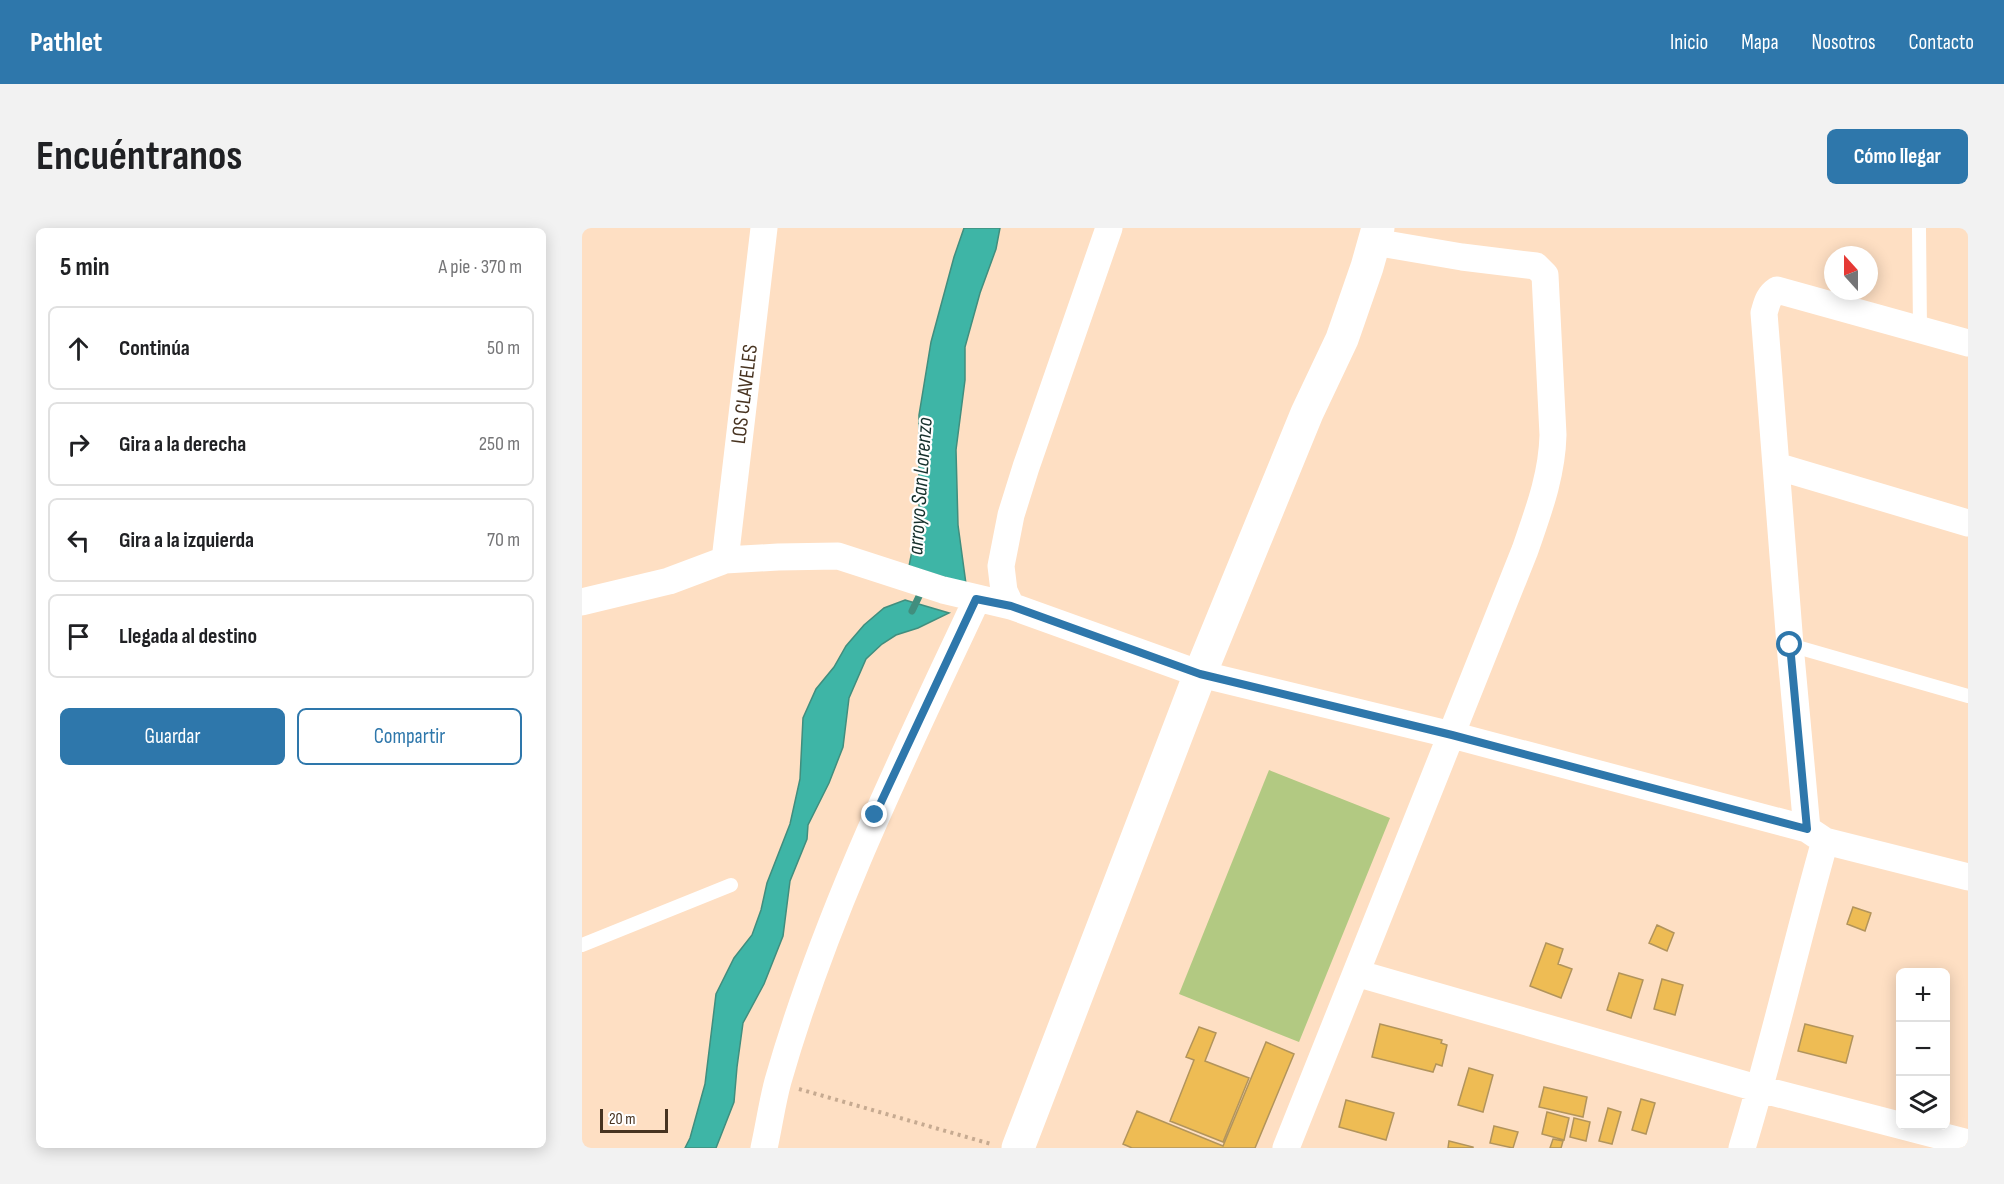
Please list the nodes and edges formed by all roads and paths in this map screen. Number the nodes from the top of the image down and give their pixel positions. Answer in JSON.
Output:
{"nodes":[{"id":1,"x":764,"y":228,"type":"edge"},
{"id":2,"x":1109,"y":228,"type":"edge"},
{"id":3,"x":1919,"y":228,"type":"edge"},
{"id":4,"x":1376,"y":235,"type":"edge"},
{"id":5,"x":1920,"y":329,"type":"junction"},
{"id":6,"x":1968,"y":343,"type":"edge"},
{"id":7,"x":1776,"y":466,"type":"junction"},
{"id":8,"x":1968,"y":523,"type":"edge"},
{"id":9,"x":725,"y":560,"type":"junction"},
{"id":10,"x":976,"y":599,"type":"junction"},
{"id":11,"x":582,"y":602,"type":"edge"},
{"id":12,"x":1011,"y":606,"type":"junction"},
{"id":13,"x":1790,"y":645,"type":"junction"},
{"id":14,"x":1200,"y":674,"type":"junction"},
{"id":15,"x":1968,"y":696,"type":"edge"},
{"id":16,"x":1452,"y":735,"type":"junction"},
{"id":17,"x":1816,"y":835,"type":"junction"},
{"id":18,"x":1968,"y":877,"type":"edge"},
{"id":19,"x":731,"y":885,"type":"dead end"},
{"id":20,"x":582,"y":945,"type":"edge"},
{"id":21,"x":1356,"y":973,"type":"junction"},
{"id":22,"x":778,"y":1083,"type":"junction"},
{"id":23,"x":1760,"y":1089,"type":"junction"},
{"id":24,"x":1968,"y":1143,"type":"edge"},
{"id":25,"x":1005,"y":1146,"type":"edge"},
{"id":26,"x":764,"y":1148,"type":"edge"},
{"id":27,"x":1286,"y":1148,"type":"edge"},
{"id":28,"x":1742,"y":1148,"type":"edge"}],
"edges":[{"from":1,"to":9,"type":"street","name":"LOS CLAVELES"},
{"from":2,"to":12,"type":"street"},
{"from":3,"to":5,"type":"lane"},
{"from":4,"to":14,"type":"street"},
{"from":4,"to":16,"type":"street"},
{"from":5,"to":6,"type":"street"},
{"from":5,"to":7,"type":"street"},
{"from":7,"to":8,"type":"street"},
{"from":7,"to":13,"type":"street"},
{"from":9,"to":10,"type":"street"},
{"from":9,"to":11,"type":"street"},
{"from":10,"to":12,"type":"street"},
{"from":10,"to":22,"type":"street"},
{"from":12,"to":14,"type":"street"},
{"from":13,"to":15,"type":"lane"},
{"from":13,"to":17,"type":"street"},
{"from":14,"to":16,"type":"street"},
{"from":14,"to":25,"type":"street"},
{"from":16,"to":17,"type":"street"},
{"from":16,"to":21,"type":"street"},
{"from":17,"to":18,"type":"street"},
{"from":17,"to":23,"type":"street"},
{"from":19,"to":20,"type":"lane"},
{"from":21,"to":23,"type":"street"},
{"from":21,"to":27,"type":"street"},
{"from":22,"to":25,"type":"path"},
{"from":22,"to":26,"type":"street"},
{"from":23,"to":24,"type":"street"},
{"from":23,"to":28,"type":"street"}]}
